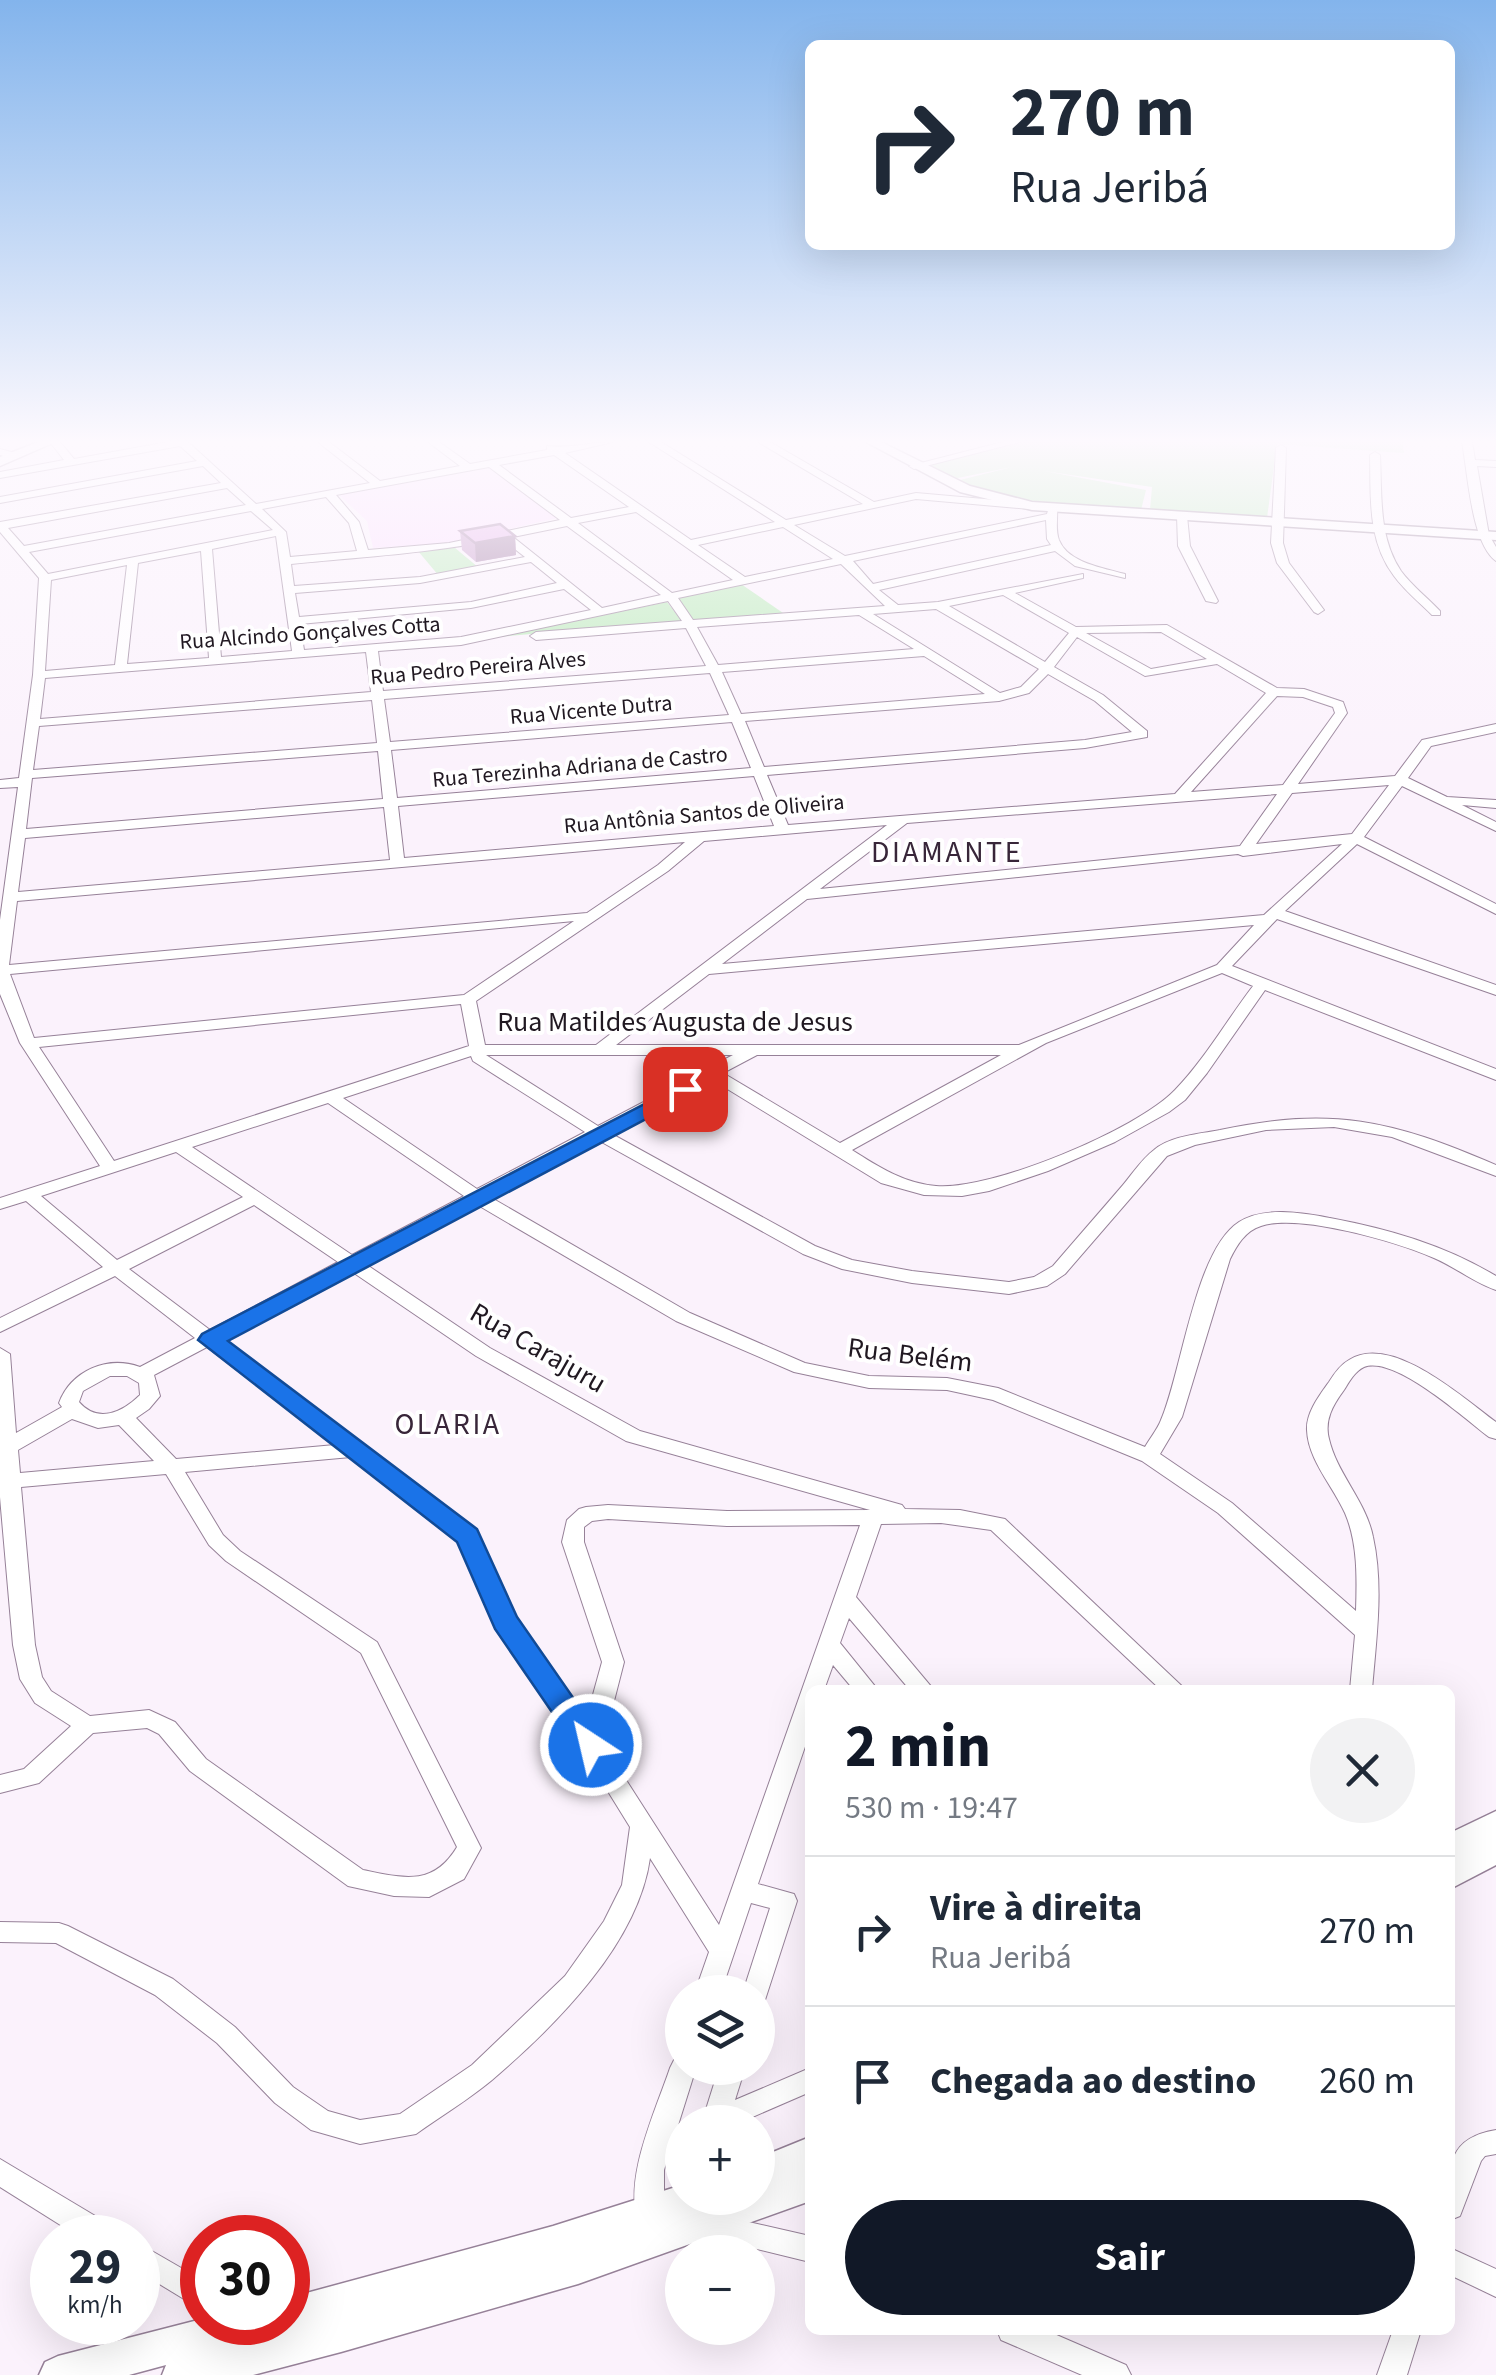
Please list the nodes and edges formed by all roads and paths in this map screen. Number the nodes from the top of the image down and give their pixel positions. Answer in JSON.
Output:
{"nodes":[{"id":1,"x":24,"y":553,"type":"edge"},
{"id":2,"x":172,"y":553,"type":"edge"},
{"id":3,"x":207,"y":553,"type":"edge"},
{"id":4,"x":285,"y":553,"type":"edge"},
{"id":5,"x":363,"y":553,"type":"edge"},
{"id":6,"x":385,"y":553,"type":"edge"},
{"id":7,"x":525,"y":553,"type":"edge"},
{"id":8,"x":611,"y":553,"type":"edge"},
{"id":9,"x":703,"y":553,"type":"edge"},
{"id":10,"x":833,"y":553,"type":"edge"},
{"id":11,"x":876,"y":553,"type":"edge"},
{"id":12,"x":1034,"y":553,"type":"edge"},
{"id":13,"x":1064,"y":553,"type":"edge"},
{"id":14,"x":1187,"y":553,"type":"edge"},
{"id":15,"x":1282,"y":553,"type":"edge"},
{"id":16,"x":1387,"y":553,"type":"edge"},
{"id":17,"x":364,"y":556,"type":"junction"},
{"id":18,"x":532,"y":559,"type":"junction"},
{"id":19,"x":845,"y":560,"type":"junction"},
{"id":20,"x":132,"y":561,"type":"junction"},
{"id":21,"x":286,"y":561,"type":"junction"},
{"id":22,"x":1079,"y":576,"type":"dead end"},
{"id":23,"x":1121,"y":576,"type":"dead end"},
{"id":24,"x":45,"y":578,"type":"junction"},
{"id":25,"x":744,"y":582,"type":"junction"},
{"id":26,"x":566,"y":585,"type":"junction"},
{"id":27,"x":870,"y":588,"type":"junction"},
{"id":28,"x":290,"y":590,"type":"junction"},
{"id":29,"x":1007,"y":593,"type":"junction"},
{"id":30,"x":672,"y":598,"type":"junction"},
{"id":31,"x":1212,"y":601,"type":"dead end"},
{"id":32,"x":938,"y":606,"type":"junction"},
{"id":33,"x":896,"y":609,"type":"junction"},
{"id":34,"x":1318,"y":610,"type":"dead end"},
{"id":35,"x":861,"y":611,"type":"junction"},
{"id":36,"x":602,"y":613,"type":"junction"},
{"id":37,"x":1436,"y":613,"type":"dead end"},
{"id":38,"x":294,"y":621,"type":"junction"},
{"id":39,"x":691,"y":624,"type":"junction"},
{"id":40,"x":1078,"y":630,"type":"junction"},
{"id":41,"x":461,"y":642,"type":"junction"},
{"id":42,"x":372,"y":648,"type":"junction"},
{"id":43,"x":926,"y":652,"type":"junction"},
{"id":44,"x":298,"y":653,"type":"junction"},
{"id":45,"x":215,"y":660,"type":"junction"},
{"id":46,"x":1220,"y":660,"type":"junction"},
{"id":47,"x":121,"y":668,"type":"junction"},
{"id":48,"x":712,"y":668,"type":"junction"},
{"id":49,"x":1047,"y":668,"type":"junction"},
{"id":50,"x":40,"y":674,"type":"junction"},
{"id":51,"x":1274,"y":692,"type":"junction"},
{"id":52,"x":375,"y":697,"type":"junction"},
{"id":53,"x":999,"y":698,"type":"junction"},
{"id":54,"x":734,"y":718,"type":"junction"},
{"id":55,"x":33,"y":722,"type":"junction"},
{"id":56,"x":1496,"y":728,"type":"edge"},
{"id":57,"x":382,"y":747,"type":"junction"},
{"id":58,"x":758,"y":772,"type":"junction"},
{"id":59,"x":1401,"y":780,"type":"junction"},
{"id":60,"x":24,"y":782,"type":"junction"},
{"id":61,"x":0,"y":784,"type":"edge"},
{"id":62,"x":1289,"y":788,"type":"junction"},
{"id":63,"x":0,"y":796,"type":"edge"},
{"id":64,"x":1180,"y":796,"type":"junction"},
{"id":65,"x":1442,"y":799,"type":"junction"},
{"id":66,"x":391,"y":803,"type":"junction"},
{"id":67,"x":1496,"y":804,"type":"edge"},
{"id":68,"x":903,"y":819,"type":"junction"},
{"id":69,"x":1496,"y":827,"type":"edge"},
{"id":70,"x":782,"y":830,"type":"junction"},
{"id":71,"x":18,"y":834,"type":"junction"},
{"id":72,"x":700,"y":837,"type":"junction"},
{"id":73,"x":1356,"y":838,"type":"junction"},
{"id":74,"x":1243,"y":852,"type":"junction"},
{"id":75,"x":398,"y":864,"type":"junction"},
{"id":76,"x":806,"y":895,"type":"junction"},
{"id":77,"x":11,"y":897,"type":"junction"},
{"id":78,"x":1496,"y":910,"type":"edge"},
{"id":79,"x":588,"y":915,"type":"junction"},
{"id":80,"x":1272,"y":916,"type":"junction"},
{"id":81,"x":1222,"y":968,"type":"junction"},
{"id":82,"x":2,"y":970,"type":"edge"},
{"id":83,"x":703,"y":970,"type":"junction"},
{"id":84,"x":1262,"y":984,"type":"junction"},
{"id":85,"x":1496,"y":990,"type":"edge"},
{"id":86,"x":468,"y":999,"type":"junction"},
{"id":87,"x":28,"y":1044,"type":"junction"},
{"id":88,"x":602,"y":1048,"type":"junction"},
{"id":89,"x":474,"y":1050,"type":"junction"},
{"id":90,"x":754,"y":1050,"type":"junction"},
{"id":91,"x":1020,"y":1050,"type":"junction"},
{"id":92,"x":714,"y":1074,"type":"junction"},
{"id":93,"x":1496,"y":1075,"type":"edge"},
{"id":94,"x":330,"y":1097,"type":"junction"},
{"id":95,"x":600,"y":1134,"type":"junction"},
{"id":96,"x":180,"y":1147,"type":"junction"},
{"id":97,"x":840,"y":1150,"type":"junction"},
{"id":98,"x":109,"y":1167,"type":"junction"},
{"id":99,"x":1496,"y":1170,"type":"edge"},
{"id":100,"x":30,"y":1196,"type":"junction"},
{"id":101,"x":477,"y":1196,"type":"junction"},
{"id":102,"x":256,"y":1198,"type":"junction"},
{"id":103,"x":0,"y":1204,"type":"edge"},
{"id":104,"x":350,"y":1265,"type":"junction"},
{"id":105,"x":116,"y":1268,"type":"junction"},
{"id":106,"x":1496,"y":1284,"type":"edge"},
{"id":107,"x":0,"y":1326,"type":"edge"},
{"id":108,"x":210,"y":1340,"type":"junction"},
{"id":109,"x":0,"y":1354,"type":"edge"},
{"id":110,"x":141,"y":1374,"type":"junction"},
{"id":111,"x":72,"y":1410,"type":"junction"},
{"id":112,"x":123,"y":1417,"type":"junction"},
{"id":113,"x":1496,"y":1432,"type":"edge"},
{"id":114,"x":4,"y":1450,"type":"edge"},
{"id":115,"x":351,"y":1450,"type":"junction"},
{"id":116,"x":1148,"y":1456,"type":"junction"},
{"id":117,"x":172,"y":1467,"type":"junction"},
{"id":118,"x":5,"y":1487,"type":"edge"},
{"id":119,"x":907,"y":1513,"type":"junction"},
{"id":120,"x":873,"y":1518,"type":"junction"},
{"id":121,"x":845,"y":1598,"type":"junction"},
{"id":122,"x":1366,"y":1632,"type":"junction"},
{"id":123,"x":829,"y":1645,"type":"junction"},
{"id":124,"x":815,"y":1685,"type":"edge"},
{"id":125,"x":863,"y":1685,"type":"edge"},
{"id":126,"x":919,"y":1685,"type":"edge"},
{"id":127,"x":1170,"y":1685,"type":"edge"},
{"id":128,"x":1361,"y":1685,"type":"edge"},
{"id":129,"x":805,"y":1712,"type":"edge"},
{"id":130,"x":88,"y":1725,"type":"junction"},
{"id":131,"x":591,"y":1745,"type":"junction"},
{"id":132,"x":0,"y":1784,"type":"edge"},
{"id":133,"x":1496,"y":1823,"type":"edge"},
{"id":134,"x":642,"y":1828,"type":"junction"},
{"id":135,"x":1455,"y":1845,"type":"edge"},
{"id":136,"x":1496,"y":1850,"type":"edge"},
{"id":137,"x":1455,"y":1873,"type":"edge"},
{"id":138,"x":742,"y":1891,"type":"junction"},
{"id":139,"x":0,"y":1932,"type":"edge"},
{"id":140,"x":722,"y":1951,"type":"junction"},
{"id":141,"x":714,"y":1975,"type":"edge"},
{"id":142,"x":761,"y":1975,"type":"edge"},
{"id":143,"x":805,"y":2082,"type":"edge"},
{"id":144,"x":678,"y":2085,"type":"edge"},
{"id":145,"x":727,"y":2085,"type":"edge"},
{"id":146,"x":1487,"y":2144,"type":"edge"},
{"id":147,"x":805,"y":2155,"type":"edge"},
{"id":148,"x":775,"y":2167,"type":"edge"},
{"id":149,"x":0,"y":2172,"type":"edge"},
{"id":150,"x":805,"y":2185,"type":"edge"},
{"id":151,"x":775,"y":2193,"type":"edge"},
{"id":152,"x":1455,"y":2194,"type":"edge"},
{"id":153,"x":70,"y":2215,"type":"edge"},
{"id":154,"x":692,"y":2215,"type":"edge"},
{"id":155,"x":710,"y":2215,"type":"edge"},
{"id":156,"x":654,"y":2227,"type":"junction"},
{"id":157,"x":805,"y":2247,"type":"edge"},
{"id":158,"x":1455,"y":2263,"type":"edge"},
{"id":159,"x":1496,"y":2283,"type":"edge"},
{"id":160,"x":310,"y":2310,"type":"edge"},
{"id":161,"x":310,"y":2321,"type":"edge"},
{"id":162,"x":1023,"y":2335,"type":"edge"},
{"id":163,"x":1405,"y":2335,"type":"edge"},
{"id":164,"x":192,"y":2345,"type":"edge"},
{"id":165,"x":231,"y":2345,"type":"edge"},
{"id":166,"x":58,"y":2375,"type":"edge"},
{"id":167,"x":181,"y":2375,"type":"edge"},
{"id":168,"x":1116,"y":2375,"type":"edge"},
{"id":169,"x":1392,"y":2375,"type":"edge"}],
"edges":[{"from":1,"to":24,"type":"street"},
{"from":2,"to":20,"type":"street"},
{"from":3,"to":45,"type":"street"},
{"from":4,"to":21,"type":"street"},
{"from":5,"to":17,"type":"street"},
{"from":6,"to":17,"type":"street"},
{"from":7,"to":18,"type":"street"},
{"from":8,"to":30,"type":"street"},
{"from":9,"to":25,"type":"street"},
{"from":10,"to":19,"type":"street"},
{"from":11,"to":19,"type":"street","name":"Rua Alcindo Gonçalves Cotta"},
{"from":12,"to":27,"type":"street"},
{"from":13,"to":23,"type":"street"},
{"from":14,"to":31,"type":"street"},
{"from":15,"to":34,"type":"street"},
{"from":16,"to":37,"type":"street"},
{"from":17,"to":21,"type":"street"},
{"from":18,"to":26,"type":"street"},
{"from":18,"to":28,"type":"street"},
{"from":19,"to":25,"type":"street","name":"Rua Alcindo Gonçalves Cotta"},
{"from":19,"to":27,"type":"street"},
{"from":20,"to":24,"type":"street"},
{"from":20,"to":47,"type":"street"},
{"from":21,"to":28,"type":"street"},
{"from":22,"to":29,"type":"street"},
{"from":24,"to":50,"type":"street"},
{"from":25,"to":30,"type":"street","name":"Rua Alcindo Gonçalves Cotta"},
{"from":26,"to":36,"type":"street"},
{"from":26,"to":38,"type":"street"},
{"from":27,"to":33,"type":"street"},
{"from":28,"to":38,"type":"street"},
{"from":29,"to":32,"type":"street"},
{"from":29,"to":40,"type":"street"},
{"from":30,"to":36,"type":"street","name":"Rua Alcindo Gonçalves Cotta"},
{"from":30,"to":39,"type":"street"},
{"from":32,"to":33,"type":"street"},
{"from":32,"to":49,"type":"street"},
{"from":33,"to":35,"type":"street"},
{"from":35,"to":39,"type":"street"},
{"from":35,"to":43,"type":"street"},
{"from":36,"to":41,"type":"street","name":"Rua Alcindo Gonçalves Cotta"},
{"from":38,"to":44,"type":"street"},
{"from":39,"to":41,"type":"street"},
{"from":39,"to":48,"type":"street"},
{"from":40,"to":46,"type":"street"},
{"from":40,"to":46,"type":"street"},
{"from":40,"to":49,"type":"street"},
{"from":41,"to":42,"type":"street","name":"Rua Alcindo Gonçalves Cotta"},
{"from":42,"to":44,"type":"street","name":"Rua Alcindo Gonçalves Cotta"},
{"from":42,"to":52,"type":"street"},
{"from":43,"to":48,"type":"street","name":"Rua Pedro Pereira Alves"},
{"from":43,"to":53,"type":"street"},
{"from":44,"to":45,"type":"street","name":"Rua Alcindo Gonçalves Cotta"},
{"from":45,"to":47,"type":"street","name":"Rua Alcindo Gonçalves Cotta"},
{"from":46,"to":51,"type":"street"},
{"from":47,"to":50,"type":"street","name":"Rua Alcindo Gonçalves Cotta"},
{"from":48,"to":52,"type":"street","name":"Rua Pedro Pereira Alves"},
{"from":48,"to":54,"type":"street"},
{"from":49,"to":53,"type":"street"},
{"from":49,"to":58,"type":"street","name":"Rua Terezinha Adriana de Castro"},
{"from":50,"to":55,"type":"street"},
{"from":51,"to":62,"type":"street"},
{"from":51,"to":64,"type":"street"},
{"from":52,"to":55,"type":"street","name":"Rua Pedro Pereira Alves"},
{"from":52,"to":57,"type":"street"},
{"from":53,"to":54,"type":"street","name":"Rua Vicente Dutra"},
{"from":54,"to":57,"type":"street","name":"Rua Vicente Dutra"},
{"from":54,"to":58,"type":"street"},
{"from":55,"to":60,"type":"street"},
{"from":56,"to":59,"type":"street"},
{"from":57,"to":60,"type":"street","name":"Rua Vicente Dutra"},
{"from":57,"to":66,"type":"street"},
{"from":58,"to":66,"type":"street","name":"Rua Terezinha Adriana de Castro"},
{"from":58,"to":70,"type":"street"},
{"from":59,"to":62,"type":"street","name":"Rua Antônia Santos de Oliveira"},
{"from":59,"to":65,"type":"street"},
{"from":59,"to":73,"type":"street"},
{"from":60,"to":61,"type":"street"},
{"from":60,"to":63,"type":"street"},
{"from":60,"to":71,"type":"street"},
{"from":62,"to":64,"type":"street","name":"Rua Antônia Santos de Oliveira"},
{"from":62,"to":74,"type":"street"},
{"from":64,"to":68,"type":"street","name":"Rua Antônia Santos de Oliveira"},
{"from":65,"to":67,"type":"street"},
{"from":65,"to":69,"type":"street"},
{"from":66,"to":71,"type":"street","name":"Rua Terezinha Adriana de Castro"},
{"from":66,"to":75,"type":"street"},
{"from":68,"to":70,"type":"street","name":"Rua Antônia Santos de Oliveira"},
{"from":68,"to":76,"type":"street"},
{"from":70,"to":72,"type":"street","name":"Rua Antônia Santos de Oliveira"},
{"from":71,"to":77,"type":"street"},
{"from":72,"to":75,"type":"street","name":"Rua Antônia Santos de Oliveira"},
{"from":72,"to":79,"type":"street"},
{"from":73,"to":74,"type":"street"},
{"from":73,"to":78,"type":"street"},
{"from":73,"to":80,"type":"street"},
{"from":74,"to":76,"type":"street"},
{"from":75,"to":77,"type":"street","name":"Rua Antônia Santos de Oliveira"},
{"from":76,"to":83,"type":"street"},
{"from":77,"to":82,"type":"street"},
{"from":79,"to":82,"type":"street"},
{"from":79,"to":86,"type":"street"},
{"from":80,"to":81,"type":"street"},
{"from":80,"to":83,"type":"street"},
{"from":80,"to":85,"type":"street"},
{"from":81,"to":84,"type":"street"},
{"from":81,"to":91,"type":"street"},
{"from":82,"to":87,"type":"street"},
{"from":83,"to":88,"type":"street"},
{"from":84,"to":93,"type":"street"},
{"from":84,"to":97,"type":"street"},
{"from":86,"to":87,"type":"street"},
{"from":86,"to":89,"type":"street"},
{"from":87,"to":98,"type":"street"},
{"from":88,"to":89,"type":"street","name":"Rua Matildes Augusta de Jesus"},
{"from":88,"to":90,"type":"street","name":"Rua Matildes Augusta de Jesus"},
{"from":89,"to":94,"type":"street","name":"Rua Matildes Augusta de Jesus"},
{"from":89,"to":95,"type":"street"},
{"from":90,"to":91,"type":"street","name":"Rua Matildes Augusta de Jesus"},
{"from":90,"to":92,"type":"street"},
{"from":91,"to":97,"type":"street"},
{"from":92,"to":95,"type":"street"},
{"from":92,"to":97,"type":"street"},
{"from":94,"to":96,"type":"street","name":"Rua Matildes Augusta de Jesus"},
{"from":94,"to":101,"type":"street","name":"Rua Belém"},
{"from":95,"to":99,"type":"street"},
{"from":95,"to":101,"type":"street"},
{"from":96,"to":98,"type":"street","name":"Rua Matildes Augusta de Jesus"},
{"from":96,"to":102,"type":"street","name":"Rua Carajuru"},
{"from":98,"to":100,"type":"street","name":"Rua Matildes Augusta de Jesus"},
{"from":100,"to":103,"type":"street","name":"Rua Matildes Augusta de Jesus"},
{"from":100,"to":105,"type":"street"},
{"from":101,"to":104,"type":"street"},
{"from":101,"to":116,"type":"street","name":"Rua Belém"},
{"from":102,"to":104,"type":"street","name":"Rua Carajuru"},
{"from":102,"to":105,"type":"street"},
{"from":104,"to":108,"type":"street"},
{"from":104,"to":119,"type":"street","name":"Rua Carajuru"},
{"from":105,"to":107,"type":"street"},
{"from":105,"to":108,"type":"street"},
{"from":106,"to":116,"type":"street"},
{"from":108,"to":110,"type":"street"},
{"from":108,"to":115,"type":"street"},
{"from":109,"to":114,"type":"street"},
{"from":110,"to":111,"type":"street"},
{"from":110,"to":112,"type":"street"},
{"from":111,"to":112,"type":"street"},
{"from":111,"to":114,"type":"street"},
{"from":112,"to":117,"type":"street"},
{"from":113,"to":122,"type":"street"},
{"from":114,"to":118,"type":"street"},
{"from":115,"to":117,"type":"street"},
{"from":115,"to":131,"type":"street"},
{"from":116,"to":122,"type":"street","name":"Rua Belém"},
{"from":117,"to":118,"type":"street"},
{"from":117,"to":130,"type":"street"},
{"from":118,"to":130,"type":"street"},
{"from":119,"to":120,"type":"street"},
{"from":119,"to":127,"type":"street"},
{"from":120,"to":121,"type":"street"},
{"from":120,"to":131,"type":"street"},
{"from":121,"to":123,"type":"street"},
{"from":121,"to":126,"type":"street"},
{"from":122,"to":128,"type":"street"},
{"from":123,"to":124,"type":"street"},
{"from":123,"to":125,"type":"street"},
{"from":129,"to":138,"type":"street"},
{"from":130,"to":132,"type":"street"},
{"from":131,"to":134,"type":"street"},
{"from":133,"to":135,"type":"main road"},
{"from":134,"to":139,"type":"street"},
{"from":134,"to":140,"type":"street"},
{"from":136,"to":137,"type":"main road"},
{"from":138,"to":140,"type":"street"},
{"from":138,"to":142,"type":"street"},
{"from":140,"to":141,"type":"street"},
{"from":143,"to":145,"type":"street"},
{"from":144,"to":156,"type":"street"},
{"from":146,"to":152,"type":"street"},
{"from":147,"to":148,"type":"main road"},
{"from":149,"to":153,"type":"street"},
{"from":150,"to":151,"type":"main road"},
{"from":154,"to":156,"type":"main road"},
{"from":155,"to":157,"type":"street"},
{"from":156,"to":160,"type":"main road"},
{"from":156,"to":161,"type":"main road"},
{"from":158,"to":159,"type":"street"},
{"from":162,"to":168,"type":"street"},
{"from":163,"to":169,"type":"street"},
{"from":164,"to":166,"type":"main road"},
{"from":165,"to":167,"type":"main road"}]}
